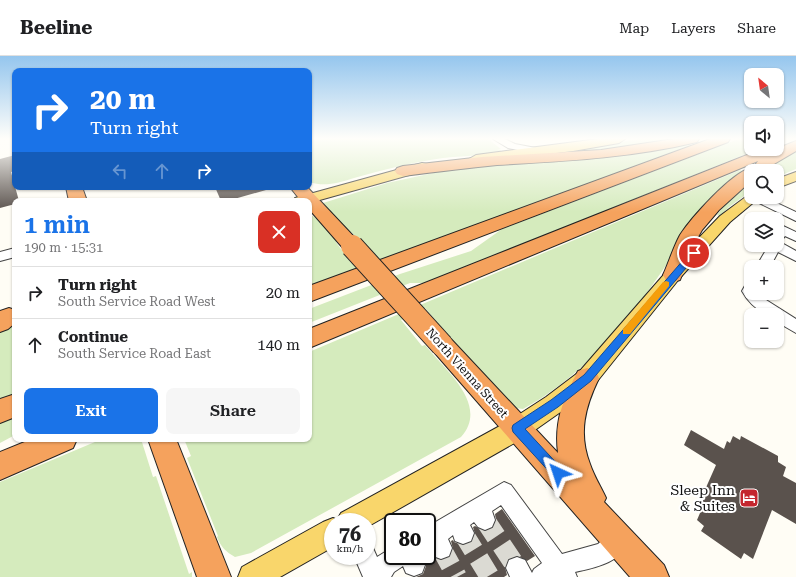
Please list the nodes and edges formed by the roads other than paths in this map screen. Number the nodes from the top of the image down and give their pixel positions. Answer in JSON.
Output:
{"nodes":[{"id":1,"x":443,"y":163,"type":"edge"},
{"id":2,"x":470,"y":163,"type":"edge"},
{"id":3,"x":658,"y":163,"type":"edge"},
{"id":4,"x":741,"y":163,"type":"edge"},
{"id":5,"x":403,"y":171,"type":"junction"},
{"id":6,"x":796,"y":176,"type":"edge"},
{"id":7,"x":744,"y":178,"type":"edge"},
{"id":8,"x":784,"y":181,"type":"edge"},
{"id":9,"x":302,"y":195,"type":"edge"},
{"id":10,"x":745,"y":204,"type":"edge"},
{"id":11,"x":769,"y":204,"type":"edge"},
{"id":12,"x":312,"y":205,"type":"edge"},
{"id":13,"x":796,"y":217,"type":"edge"},
{"id":14,"x":784,"y":230,"type":"edge"},
{"id":15,"x":796,"y":237,"type":"edge"},
{"id":16,"x":784,"y":250,"type":"edge"},
{"id":17,"x":12,"y":253,"type":"edge"},
{"id":18,"x":0,"y":257,"type":"edge"},
{"id":19,"x":796,"y":257,"type":"edge"},
{"id":20,"x":673,"y":275,"type":"junction"},
{"id":21,"x":312,"y":293,"type":"edge"},
{"id":22,"x":756,"y":300,"type":"edge"},
{"id":23,"x":796,"y":327,"type":"edge"},
{"id":24,"x":312,"y":338,"type":"edge"},
{"id":25,"x":587,"y":378,"type":"junction"},
{"id":26,"x":12,"y":406,"type":"edge"},
{"id":27,"x":0,"y":410,"type":"edge"},
{"id":28,"x":517,"y":428,"type":"junction"},
{"id":29,"x":56,"y":442,"type":"edge"},
{"id":30,"x":163,"y":442,"type":"edge"},
{"id":31,"x":0,"y":466,"type":"edge"},
{"id":32,"x":366,"y":513,"type":"edge"},
{"id":33,"x":614,"y":534,"type":"junction"},
{"id":34,"x":324,"y":537,"type":"edge"},
{"id":35,"x":436,"y":539,"type":"edge"},
{"id":36,"x":369,"y":565,"type":"edge"},
{"id":37,"x":385,"y":565,"type":"edge"},
{"id":38,"x":555,"y":573,"type":"edge"},
{"id":39,"x":214,"y":577,"type":"edge"},
{"id":40,"x":252,"y":577,"type":"edge"},
{"id":41,"x":375,"y":577,"type":"edge"},
{"id":42,"x":378,"y":577,"type":"edge"},
{"id":43,"x":652,"y":577,"type":"edge"}],
"edges":[{"from":1,"to":5,"type":"main road"},
{"from":2,"to":5,"type":"highway"},
{"from":3,"to":21,"type":"highway"},
{"from":4,"to":24,"type":"highway"},
{"from":5,"to":9,"type":"main road"},
{"from":6,"to":8,"type":"main road"},
{"from":7,"to":20,"type":"highway"},
{"from":10,"to":20,"type":"main road"},
{"from":11,"to":13,"type":"street"},
{"from":12,"to":28,"type":"highway","name":"North Vienna Street","bridge":true},
{"from":14,"to":15,"type":"street"},
{"from":16,"to":19,"type":"street"},
{"from":17,"to":18,"type":"street"},
{"from":20,"to":25,"type":"main road"},
{"from":22,"to":23,"type":"street"},
{"from":25,"to":28,"type":"main road"},
{"from":25,"to":33,"type":"highway"},
{"from":26,"to":27,"type":"highway"},
{"from":28,"to":32,"type":"main road"},
{"from":28,"to":33,"type":"highway","name":"North Vienna Street"},
{"from":29,"to":31,"type":"highway"},
{"from":30,"to":39,"type":"highway"},
{"from":33,"to":38,"type":"street"},
{"from":33,"to":43,"type":"highway","name":"North Vienna Street"},
{"from":34,"to":40,"type":"main road"},
{"from":35,"to":38,"type":"street"},
{"from":36,"to":41,"type":"street"},
{"from":37,"to":42,"type":"street"}]}
